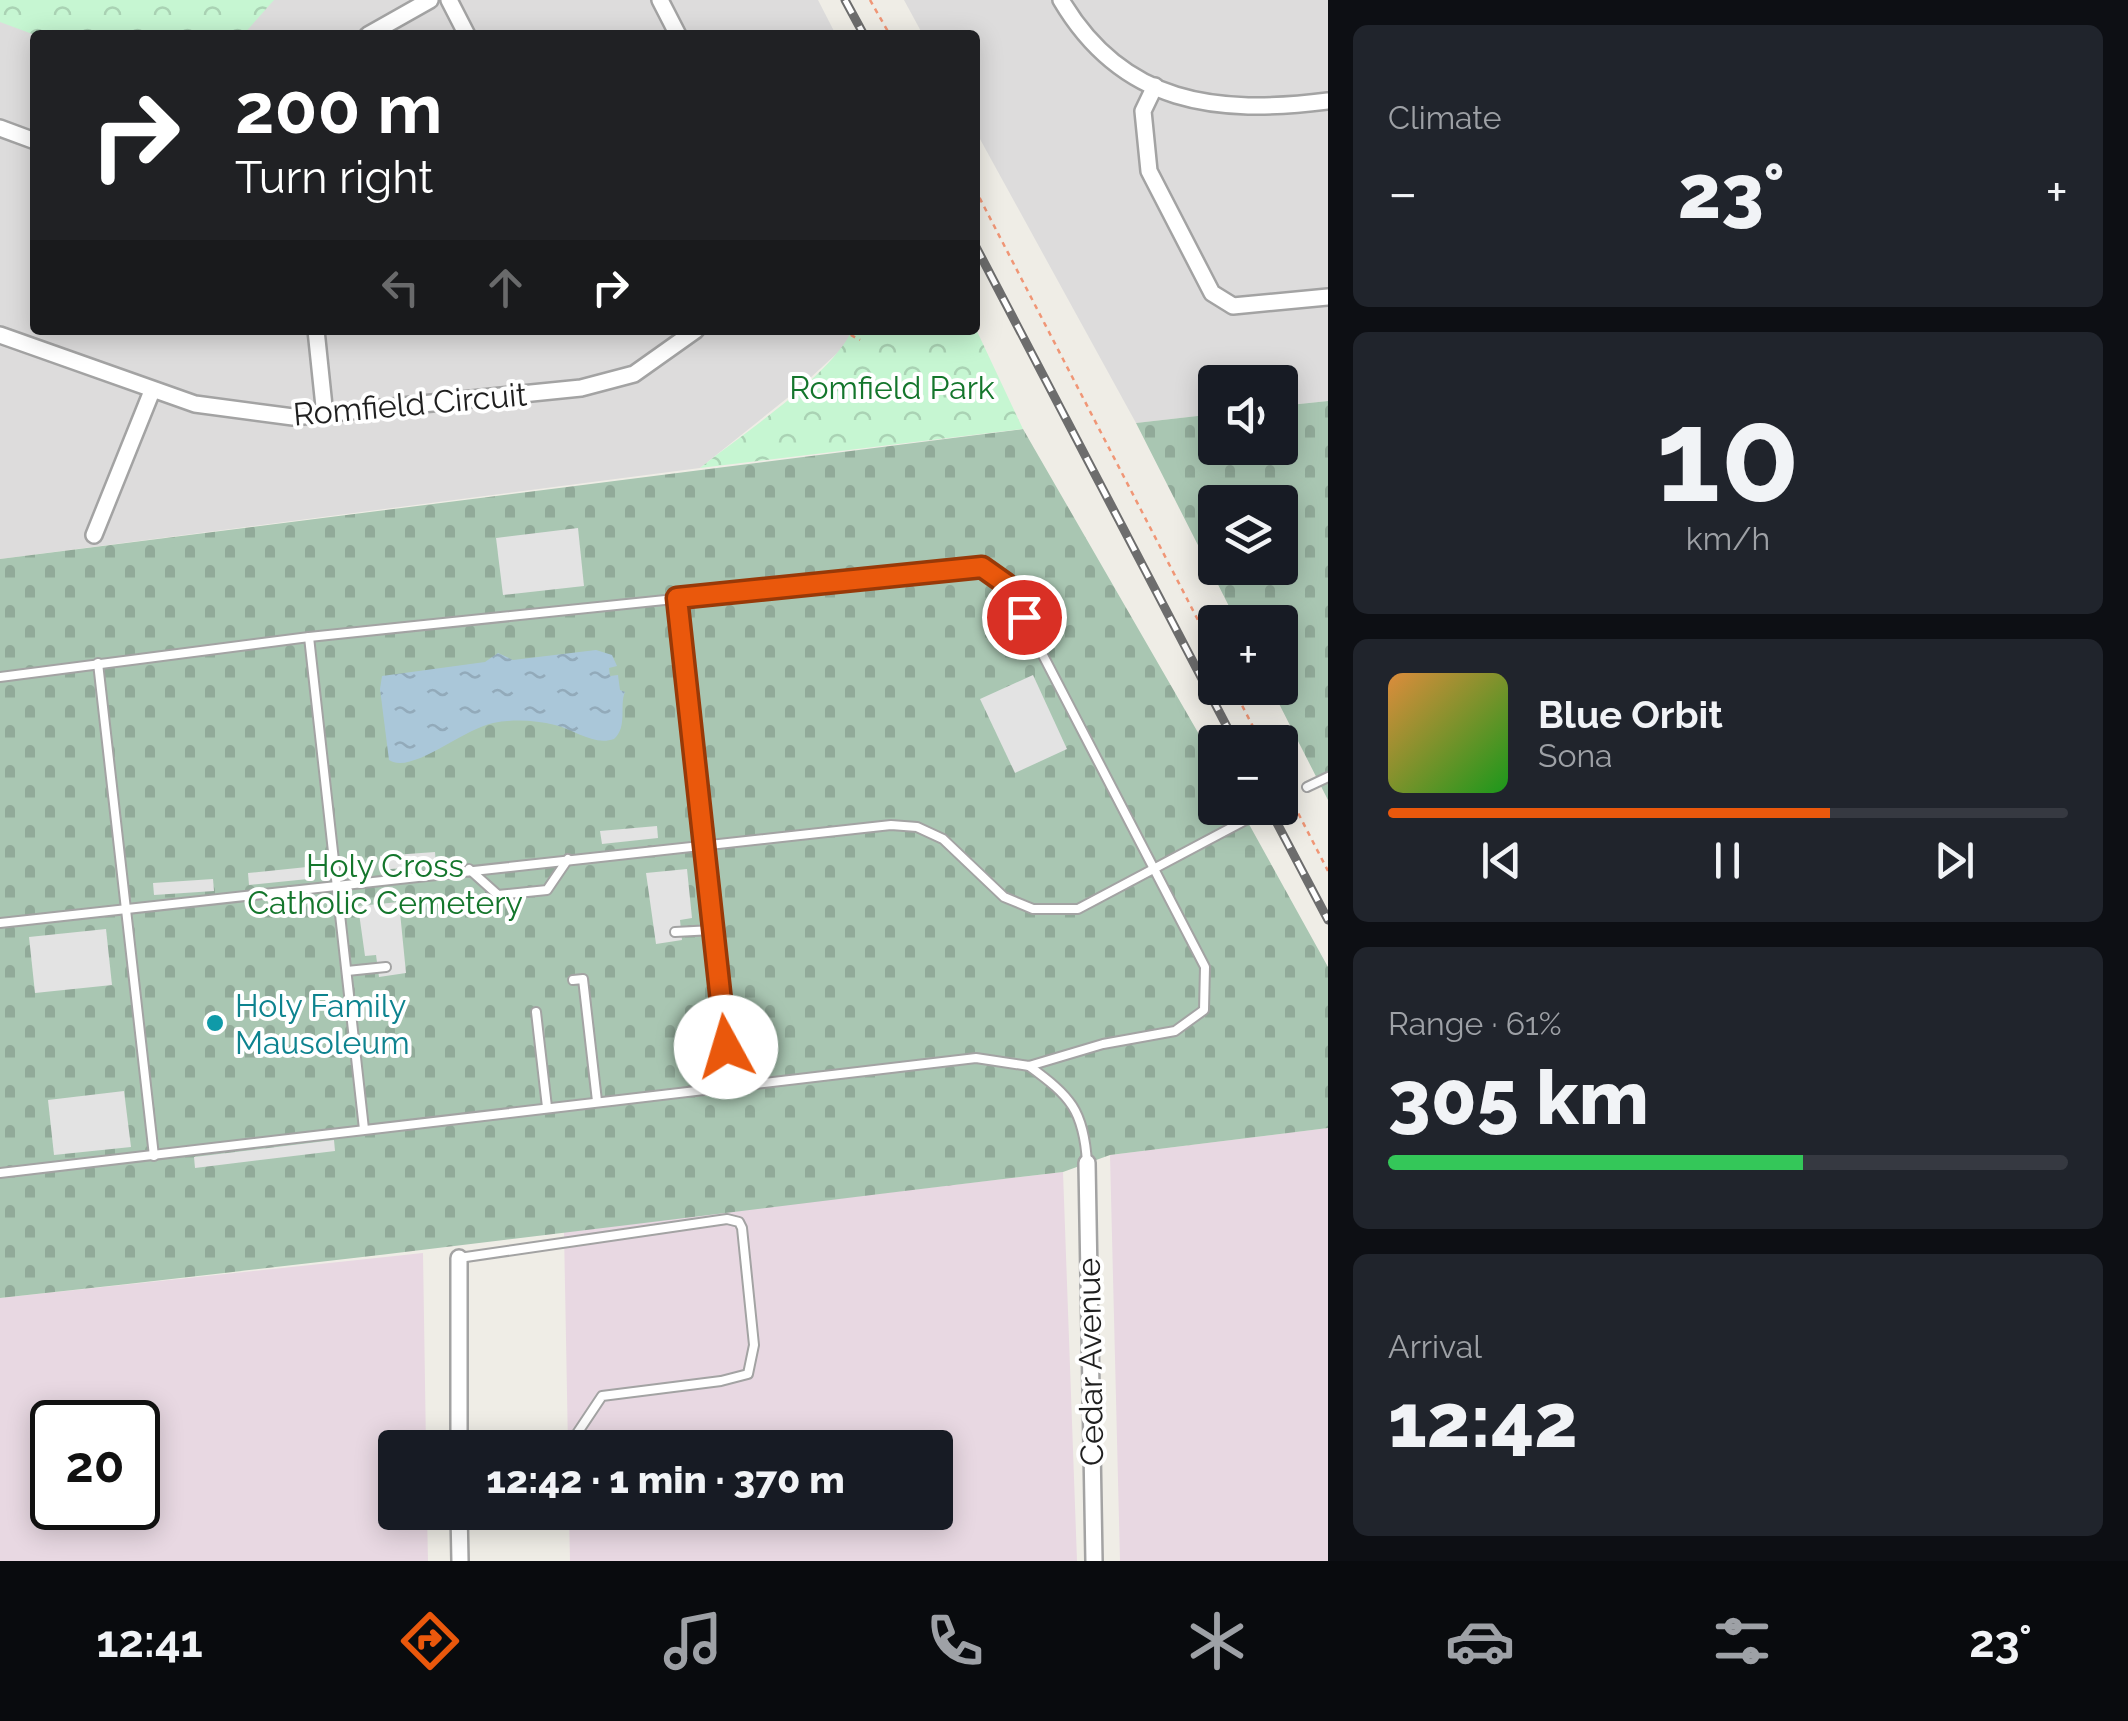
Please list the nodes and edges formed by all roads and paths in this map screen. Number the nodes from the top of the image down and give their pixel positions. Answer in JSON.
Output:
{"nodes":[{"id":1,"x":430,"y":0,"type":"edge"},
{"id":2,"x":449,"y":0,"type":"edge"},
{"id":3,"x":660,"y":0,"type":"edge"},
{"id":4,"x":870,"y":0,"type":"edge"},
{"id":5,"x":1061,"y":0,"type":"edge"},
{"id":6,"x":377,"y":30,"type":"edge"},
{"id":7,"x":464,"y":30,"type":"edge"},
{"id":8,"x":675,"y":30,"type":"edge"},
{"id":9,"x":887,"y":30,"type":"edge"},
{"id":10,"x":1155,"y":86,"type":"junction"},
{"id":11,"x":1328,"y":101,"type":"edge"},
{"id":12,"x":0,"y":128,"type":"edge"},
{"id":13,"x":30,"y":139,"type":"edge"},
{"id":14,"x":980,"y":199,"type":"edge"},
{"id":15,"x":1328,"y":298,"type":"edge"},
{"id":16,"x":0,"y":335,"type":"edge"},
{"id":17,"x":317,"y":335,"type":"edge"},
{"id":18,"x":690,"y":335,"type":"edge"},
{"id":19,"x":851,"y":335,"type":"edge"},
{"id":20,"x":860,"y":340,"type":"dead end"},
{"id":21,"x":152,"y":391,"type":"junction"},
{"id":22,"x":325,"y":416,"type":"junction"},
{"id":23,"x":94,"y":535,"type":"dead end"},
{"id":24,"x":677,"y":598,"type":"junction"},
{"id":25,"x":1198,"y":620,"type":"edge"},
{"id":26,"x":309,"y":637,"type":"junction"},
{"id":27,"x":98,"y":663,"type":"junction"},
{"id":28,"x":0,"y":677,"type":"edge"},
{"id":29,"x":1328,"y":776,"type":"edge"},
{"id":30,"x":1307,"y":787,"type":"dead end"},
{"id":31,"x":1298,"y":813,"type":"edge"},
{"id":32,"x":1236,"y":825,"type":"edge"},
{"id":33,"x":704,"y":844,"type":"junction"},
{"id":34,"x":568,"y":859,"type":"junction"},
{"id":35,"x":1153,"y":868,"type":"junction"},
{"id":36,"x":469,"y":869,"type":"junction"},
{"id":37,"x":1328,"y":871,"type":"edge"},
{"id":38,"x":338,"y":884,"type":"junction"},
{"id":39,"x":126,"y":907,"type":"junction"},
{"id":40,"x":0,"y":923,"type":"edge"},
{"id":41,"x":713,"y":930,"type":"junction"},
{"id":42,"x":675,"y":932,"type":"dead end"},
{"id":43,"x":386,"y":967,"type":"dead end"},
{"id":44,"x":347,"y":971,"type":"junction"},
{"id":45,"x":572,"y":980,"type":"dead end"},
{"id":46,"x":536,"y":1012,"type":"dead end"},
{"id":47,"x":1030,"y":1066,"type":"junction"},
{"id":48,"x":730,"y":1086,"type":"junction"},
{"id":49,"x":597,"y":1101,"type":"junction"},
{"id":50,"x":547,"y":1107,"type":"junction"},
{"id":51,"x":364,"y":1128,"type":"junction"},
{"id":52,"x":154,"y":1156,"type":"junction"},
{"id":53,"x":1087,"y":1163,"type":"joint"},
{"id":54,"x":0,"y":1173,"type":"edge"},
{"id":55,"x":459,"y":1258,"type":"joint"},
{"id":56,"x":459,"y":1430,"type":"edge"},
{"id":57,"x":579,"y":1430,"type":"edge"},
{"id":58,"x":460,"y":1530,"type":"edge"},
{"id":59,"x":460,"y":1561,"type":"edge"},
{"id":60,"x":1094,"y":1561,"type":"edge"}],
"edges":[{"from":1,"to":6,"type":"street"},
{"from":2,"to":7,"type":"street"},
{"from":3,"to":8,"type":"street"},
{"from":4,"to":9,"type":"path"},
{"from":5,"to":10,"type":"street"},
{"from":10,"to":11,"type":"street"},
{"from":10,"to":15,"type":"street"},
{"from":12,"to":13,"type":"street"},
{"from":14,"to":25,"type":"path"},
{"from":16,"to":21,"type":"street","name":"Romfield Circuit"},
{"from":17,"to":22,"type":"street"},
{"from":18,"to":22,"type":"street","name":"Romfield Circuit"},
{"from":19,"to":20,"type":"path"},
{"from":21,"to":22,"type":"street","name":"Romfield Circuit"},
{"from":21,"to":23,"type":"street"},
{"from":24,"to":26,"type":"lane"},
{"from":24,"to":33,"type":"lane"},
{"from":24,"to":35,"type":"lane"},
{"from":26,"to":27,"type":"lane"},
{"from":26,"to":38,"type":"lane"},
{"from":27,"to":28,"type":"lane"},
{"from":27,"to":39,"type":"lane"},
{"from":29,"to":30,"type":"lane"},
{"from":31,"to":37,"type":"path"},
{"from":32,"to":35,"type":"lane"},
{"from":33,"to":34,"type":"lane"},
{"from":33,"to":35,"type":"lane"},
{"from":33,"to":41,"type":"lane"},
{"from":34,"to":36,"type":"lane"},
{"from":34,"to":36,"type":"lane"},
{"from":35,"to":47,"type":"lane"},
{"from":36,"to":38,"type":"lane"},
{"from":38,"to":39,"type":"lane"},
{"from":38,"to":44,"type":"lane"},
{"from":39,"to":40,"type":"lane"},
{"from":39,"to":52,"type":"lane"},
{"from":41,"to":42,"type":"lane"},
{"from":41,"to":48,"type":"lane"},
{"from":43,"to":44,"type":"lane"},
{"from":44,"to":51,"type":"lane"},
{"from":45,"to":49,"type":"lane"},
{"from":46,"to":50,"type":"lane"},
{"from":47,"to":48,"type":"lane"},
{"from":47,"to":53,"type":"lane"},
{"from":48,"to":49,"type":"lane"},
{"from":49,"to":50,"type":"lane"},
{"from":50,"to":51,"type":"lane"},
{"from":51,"to":52,"type":"lane"},
{"from":52,"to":54,"type":"lane"},
{"from":53,"to":60,"type":"street","name":"Cedar Avenue"},
{"from":55,"to":56,"type":"street"},
{"from":55,"to":57,"type":"lane"},
{"from":58,"to":59,"type":"street"}]}
